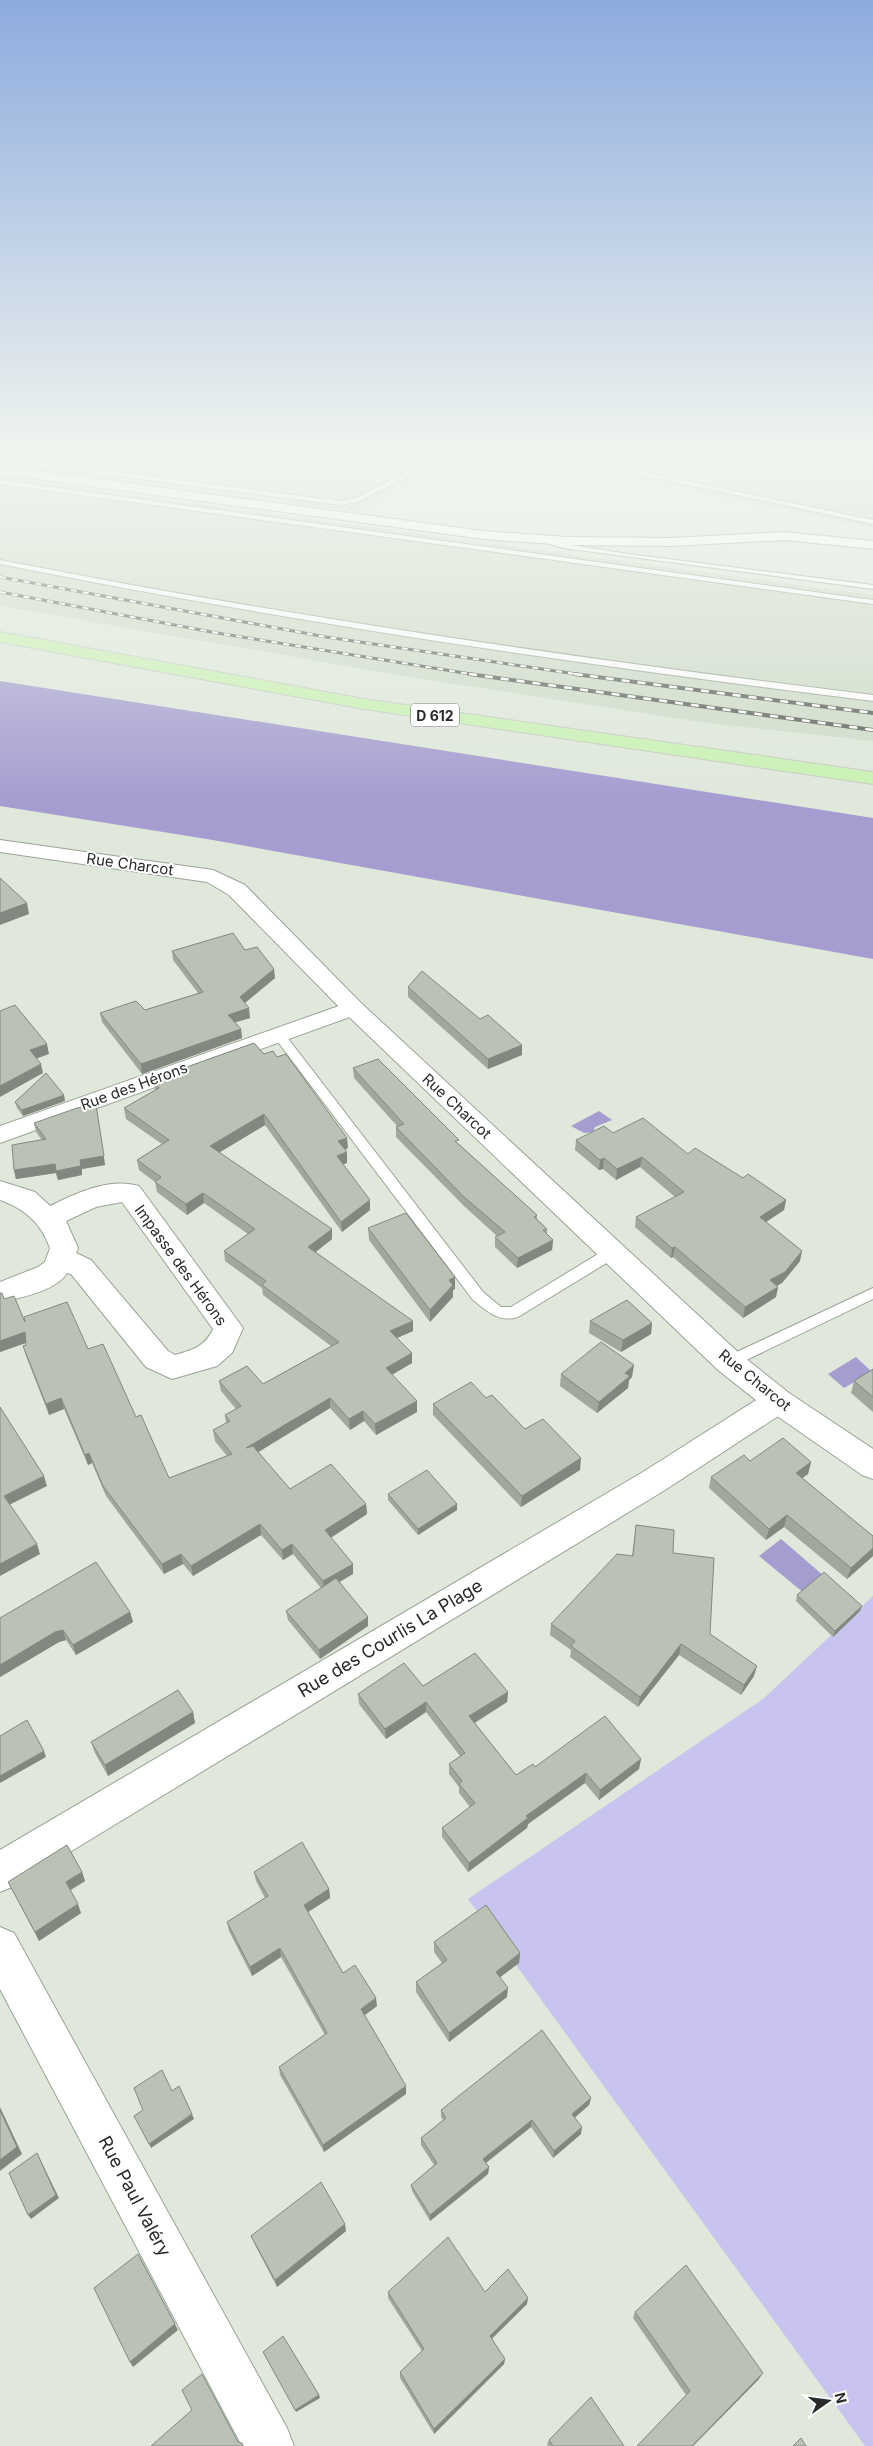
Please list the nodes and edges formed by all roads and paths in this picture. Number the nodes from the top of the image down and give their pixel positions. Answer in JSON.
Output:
{"nodes":[{"id":1,"x":51,"y":571,"type":"edge"},
{"id":2,"x":649,"y":571,"type":"edge"},
{"id":3,"x":748,"y":571,"type":"edge"},
{"id":4,"x":873,"y":587,"type":"edge"},
{"id":5,"x":873,"y":602,"type":"edge"},
{"id":6,"x":0,"y":637,"type":"edge"},
{"id":7,"x":873,"y":698,"type":"edge"},
{"id":8,"x":873,"y":778,"type":"edge"},
{"id":9,"x":0,"y":846,"type":"edge"},
{"id":10,"x":353,"y":1008,"type":"junction"},
{"id":11,"x":279,"y":1034,"type":"junction"},
{"id":12,"x":0,"y":1135,"type":"edge"},
{"id":13,"x":0,"y":1190,"type":"edge"},
{"id":14,"x":48,"y":1220,"type":"junction"},
{"id":15,"x":613,"y":1252,"type":"junction"},
{"id":16,"x":60,"y":1258,"type":"junction"},
{"id":17,"x":0,"y":1293,"type":"edge"},
{"id":18,"x":873,"y":1293,"type":"edge"},
{"id":19,"x":730,"y":1362,"type":"junction"},
{"id":20,"x":778,"y":1401,"type":"junction"},
{"id":21,"x":873,"y":1466,"type":"edge"},
{"id":22,"x":0,"y":1872,"type":"edge"},
{"id":23,"x":0,"y":1947,"type":"edge"},
{"id":24,"x":269,"y":2446,"type":"edge"}],
"edges":[{"from":1,"to":7,"type":"lane"},
{"from":2,"to":5,"type":"lane"},
{"from":3,"to":4,"type":"lane"},
{"from":6,"to":8,"type":"main road","number":"D 612"},
{"from":9,"to":10,"type":"street","name":"Rue Charcot"},
{"from":10,"to":11,"type":"street","name":"Rue des Hérons"},
{"from":10,"to":15,"type":"street","name":"Rue Charcot"},
{"from":11,"to":12,"type":"street","name":"Rue des Hérons"},
{"from":11,"to":15,"type":"lane"},
{"from":13,"to":14,"type":"street"},
{"from":14,"to":16,"type":"street"},
{"from":14,"to":16,"type":"street","name":"Impasse des Hérons"},
{"from":15,"to":19,"type":"street","name":"Rue Charcot"},
{"from":16,"to":17,"type":"street"},
{"from":18,"to":19,"type":"lane"},
{"from":19,"to":20,"type":"street","name":"Rue Charcot"},
{"from":20,"to":21,"type":"street","name":"Rue Charcot"},
{"from":20,"to":22,"type":"street","name":"Rue des Courlis La Plage"},
{"from":23,"to":24,"type":"street","name":"Rue Paul Valéry"}]}
